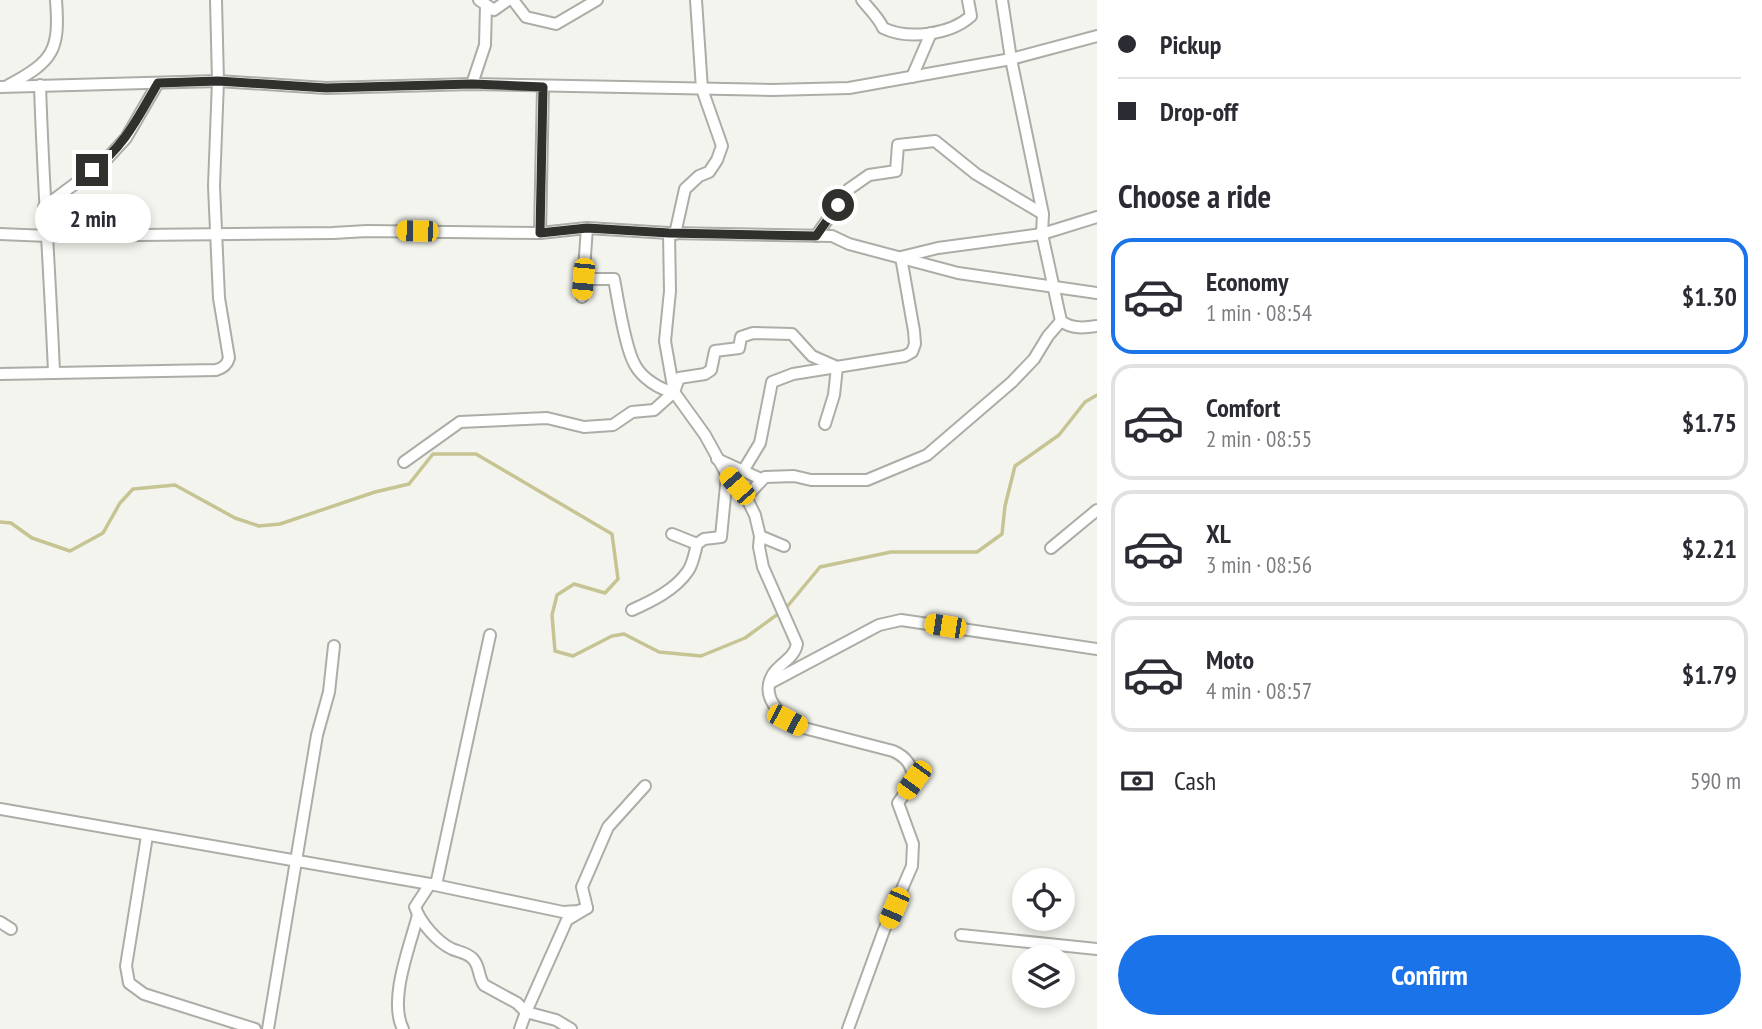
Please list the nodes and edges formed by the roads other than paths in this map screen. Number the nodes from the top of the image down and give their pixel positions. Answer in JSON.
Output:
{"nodes":[{"id":1,"x":56,"y":0,"type":"edge"},
{"id":2,"x":216,"y":0,"type":"edge"},
{"id":3,"x":508,"y":0,"type":"edge"},
{"id":4,"x":513,"y":0,"type":"edge"},
{"id":5,"x":597,"y":0,"type":"edge"},
{"id":6,"x":696,"y":0,"type":"edge"},
{"id":7,"x":862,"y":0,"type":"edge"},
{"id":8,"x":968,"y":0,"type":"edge"},
{"id":9,"x":1002,"y":0,"type":"edge"},
{"id":10,"x":483,"y":2,"type":"edge"},
{"id":11,"x":931,"y":33,"type":"junction"},
{"id":12,"x":1096,"y":37,"type":"edge"},
{"id":13,"x":1011,"y":60,"type":"junction"},
{"id":14,"x":912,"y":77,"type":"junction"},
{"id":15,"x":218,"y":81,"type":"junction"},
{"id":16,"x":158,"y":83,"type":"junction"},
{"id":17,"x":472,"y":84,"type":"junction"},
{"id":18,"x":40,"y":85,"type":"junction"},
{"id":19,"x":3,"y":87,"type":"edge"},
{"id":20,"x":543,"y":87,"type":"junction"},
{"id":21,"x":702,"y":89,"type":"junction"},
{"id":22,"x":44,"y":207,"type":"junction"},
{"id":23,"x":1043,"y":214,"type":"junction"},
{"id":24,"x":1097,"y":216,"type":"edge"},
{"id":25,"x":587,"y":228,"type":"junction"},
{"id":26,"x":216,"y":233,"type":"junction"},
{"id":27,"x":540,"y":233,"type":"junction"},
{"id":28,"x":0,"y":234,"type":"edge"},
{"id":29,"x":672,"y":234,"type":"junction"},
{"id":30,"x":1042,"y":234,"type":"junction"},
{"id":31,"x":48,"y":236,"type":"junction"},
{"id":32,"x":816,"y":236,"type":"junction"},
{"id":33,"x":901,"y":257,"type":"junction"},
{"id":34,"x":583,"y":279,"type":"junction"},
{"id":35,"x":1053,"y":285,"type":"junction"},
{"id":36,"x":1097,"y":293,"type":"edge"},
{"id":37,"x":582,"y":297,"type":"dead end"},
{"id":38,"x":1061,"y":321,"type":"junction"},
{"id":39,"x":1097,"y":326,"type":"edge"},
{"id":40,"x":837,"y":368,"type":"junction"},
{"id":41,"x":54,"y":372,"type":"junction"},
{"id":42,"x":0,"y":374,"type":"edge"},
{"id":43,"x":674,"y":392,"type":"junction"},
{"id":44,"x":825,"y":424,"type":"dead end"},
{"id":45,"x":717,"y":459,"type":"junction"},
{"id":46,"x":404,"y":461,"type":"dead end"},
{"id":47,"x":743,"y":471,"type":"junction"},
{"id":48,"x":727,"y":475,"type":"junction"},
{"id":49,"x":761,"y":479,"type":"junction"},
{"id":50,"x":747,"y":497,"type":"junction"},
{"id":51,"x":1097,"y":510,"type":"edge"},
{"id":52,"x":672,"y":534,"type":"dead end"},
{"id":53,"x":760,"y":536,"type":"junction"},
{"id":54,"x":697,"y":544,"type":"junction"},
{"id":55,"x":784,"y":546,"type":"dead end"},
{"id":56,"x":1051,"y":548,"type":"dead end"},
{"id":57,"x":632,"y":610,"type":"dead end"},
{"id":58,"x":490,"y":635,"type":"dead end"},
{"id":59,"x":334,"y":646,"type":"dead end"},
{"id":60,"x":1097,"y":649,"type":"edge"},
{"id":61,"x":769,"y":683,"type":"junction"},
{"id":62,"x":645,"y":786,"type":"dead end"},
{"id":63,"x":0,"y":809,"type":"edge"},
{"id":64,"x":147,"y":836,"type":"junction"},
{"id":65,"x":295,"y":862,"type":"junction"},
{"id":66,"x":433,"y":885,"type":"junction"},
{"id":67,"x":587,"y":908,"type":"junction"},
{"id":68,"x":418,"y":915,"type":"junction"},
{"id":69,"x":0,"y":922,"type":"edge"},
{"id":70,"x":11,"y":929,"type":"dead end"},
{"id":71,"x":961,"y":935,"type":"dead end"},
{"id":72,"x":1097,"y":949,"type":"edge"},
{"id":73,"x":526,"y":1012,"type":"junction"},
{"id":74,"x":255,"y":1029,"type":"edge"},
{"id":75,"x":268,"y":1029,"type":"edge"},
{"id":76,"x":403,"y":1029,"type":"edge"},
{"id":77,"x":520,"y":1029,"type":"edge"},
{"id":78,"x":571,"y":1029,"type":"edge"},
{"id":79,"x":848,"y":1029,"type":"edge"}],
"edges":[{"from":1,"to":19,"type":"street"},
{"from":2,"to":15,"type":"street"},
{"from":3,"to":10,"type":"street"},
{"from":4,"to":5,"type":"street"},
{"from":6,"to":21,"type":"street"},
{"from":7,"to":11,"type":"street"},
{"from":8,"to":11,"type":"street"},
{"from":9,"to":13,"type":"street"},
{"from":10,"to":17,"type":"street"},
{"from":11,"to":14,"type":"street"},
{"from":12,"to":13,"type":"street"},
{"from":13,"to":14,"type":"street"},
{"from":13,"to":23,"type":"street"},
{"from":14,"to":21,"type":"street"},
{"from":15,"to":16,"type":"street"},
{"from":15,"to":17,"type":"street"},
{"from":15,"to":26,"type":"street"},
{"from":16,"to":18,"type":"street"},
{"from":16,"to":22,"type":"street"},
{"from":17,"to":20,"type":"street"},
{"from":18,"to":19,"type":"street"},
{"from":18,"to":22,"type":"street"},
{"from":20,"to":21,"type":"street"},
{"from":20,"to":27,"type":"street"},
{"from":21,"to":29,"type":"street"},
{"from":22,"to":31,"type":"street"},
{"from":23,"to":30,"type":"street"},
{"from":23,"to":32,"type":"street"},
{"from":24,"to":30,"type":"street"},
{"from":25,"to":27,"type":"street"},
{"from":25,"to":29,"type":"street"},
{"from":25,"to":34,"type":"street"},
{"from":26,"to":27,"type":"street"},
{"from":26,"to":31,"type":"street"},
{"from":26,"to":41,"type":"street"},
{"from":28,"to":31,"type":"street"},
{"from":29,"to":32,"type":"street"},
{"from":29,"to":43,"type":"street"},
{"from":30,"to":33,"type":"street"},
{"from":30,"to":35,"type":"street"},
{"from":31,"to":41,"type":"street"},
{"from":32,"to":33,"type":"street"},
{"from":33,"to":35,"type":"street"},
{"from":33,"to":40,"type":"street"},
{"from":34,"to":37,"type":"street"},
{"from":34,"to":43,"type":"street"},
{"from":35,"to":36,"type":"street"},
{"from":35,"to":38,"type":"street"},
{"from":38,"to":39,"type":"street"},
{"from":38,"to":49,"type":"street"},
{"from":40,"to":43,"type":"street"},
{"from":40,"to":44,"type":"street"},
{"from":40,"to":47,"type":"street"},
{"from":41,"to":42,"type":"street"},
{"from":43,"to":45,"type":"street"},
{"from":43,"to":46,"type":"street"},
{"from":45,"to":47,"type":"street"},
{"from":45,"to":48,"type":"street"},
{"from":47,"to":49,"type":"street"},
{"from":48,"to":50,"type":"street"},
{"from":48,"to":54,"type":"street"},
{"from":49,"to":50,"type":"street"},
{"from":50,"to":53,"type":"street"},
{"from":51,"to":56,"type":"street"},
{"from":52,"to":54,"type":"street"},
{"from":53,"to":55,"type":"street"},
{"from":53,"to":61,"type":"street"},
{"from":54,"to":57,"type":"street"},
{"from":58,"to":66,"type":"street"},
{"from":59,"to":65,"type":"street"},
{"from":60,"to":61,"type":"street"},
{"from":61,"to":79,"type":"street"},
{"from":62,"to":67,"type":"street"},
{"from":63,"to":64,"type":"street"},
{"from":64,"to":65,"type":"street"},
{"from":64,"to":74,"type":"street"},
{"from":65,"to":66,"type":"street"},
{"from":65,"to":75,"type":"street"},
{"from":66,"to":67,"type":"street"},
{"from":66,"to":68,"type":"street"},
{"from":67,"to":73,"type":"street"},
{"from":68,"to":73,"type":"street"},
{"from":68,"to":76,"type":"street"},
{"from":69,"to":70,"type":"street"},
{"from":71,"to":72,"type":"street"},
{"from":73,"to":77,"type":"street"},
{"from":73,"to":78,"type":"street"}]}
